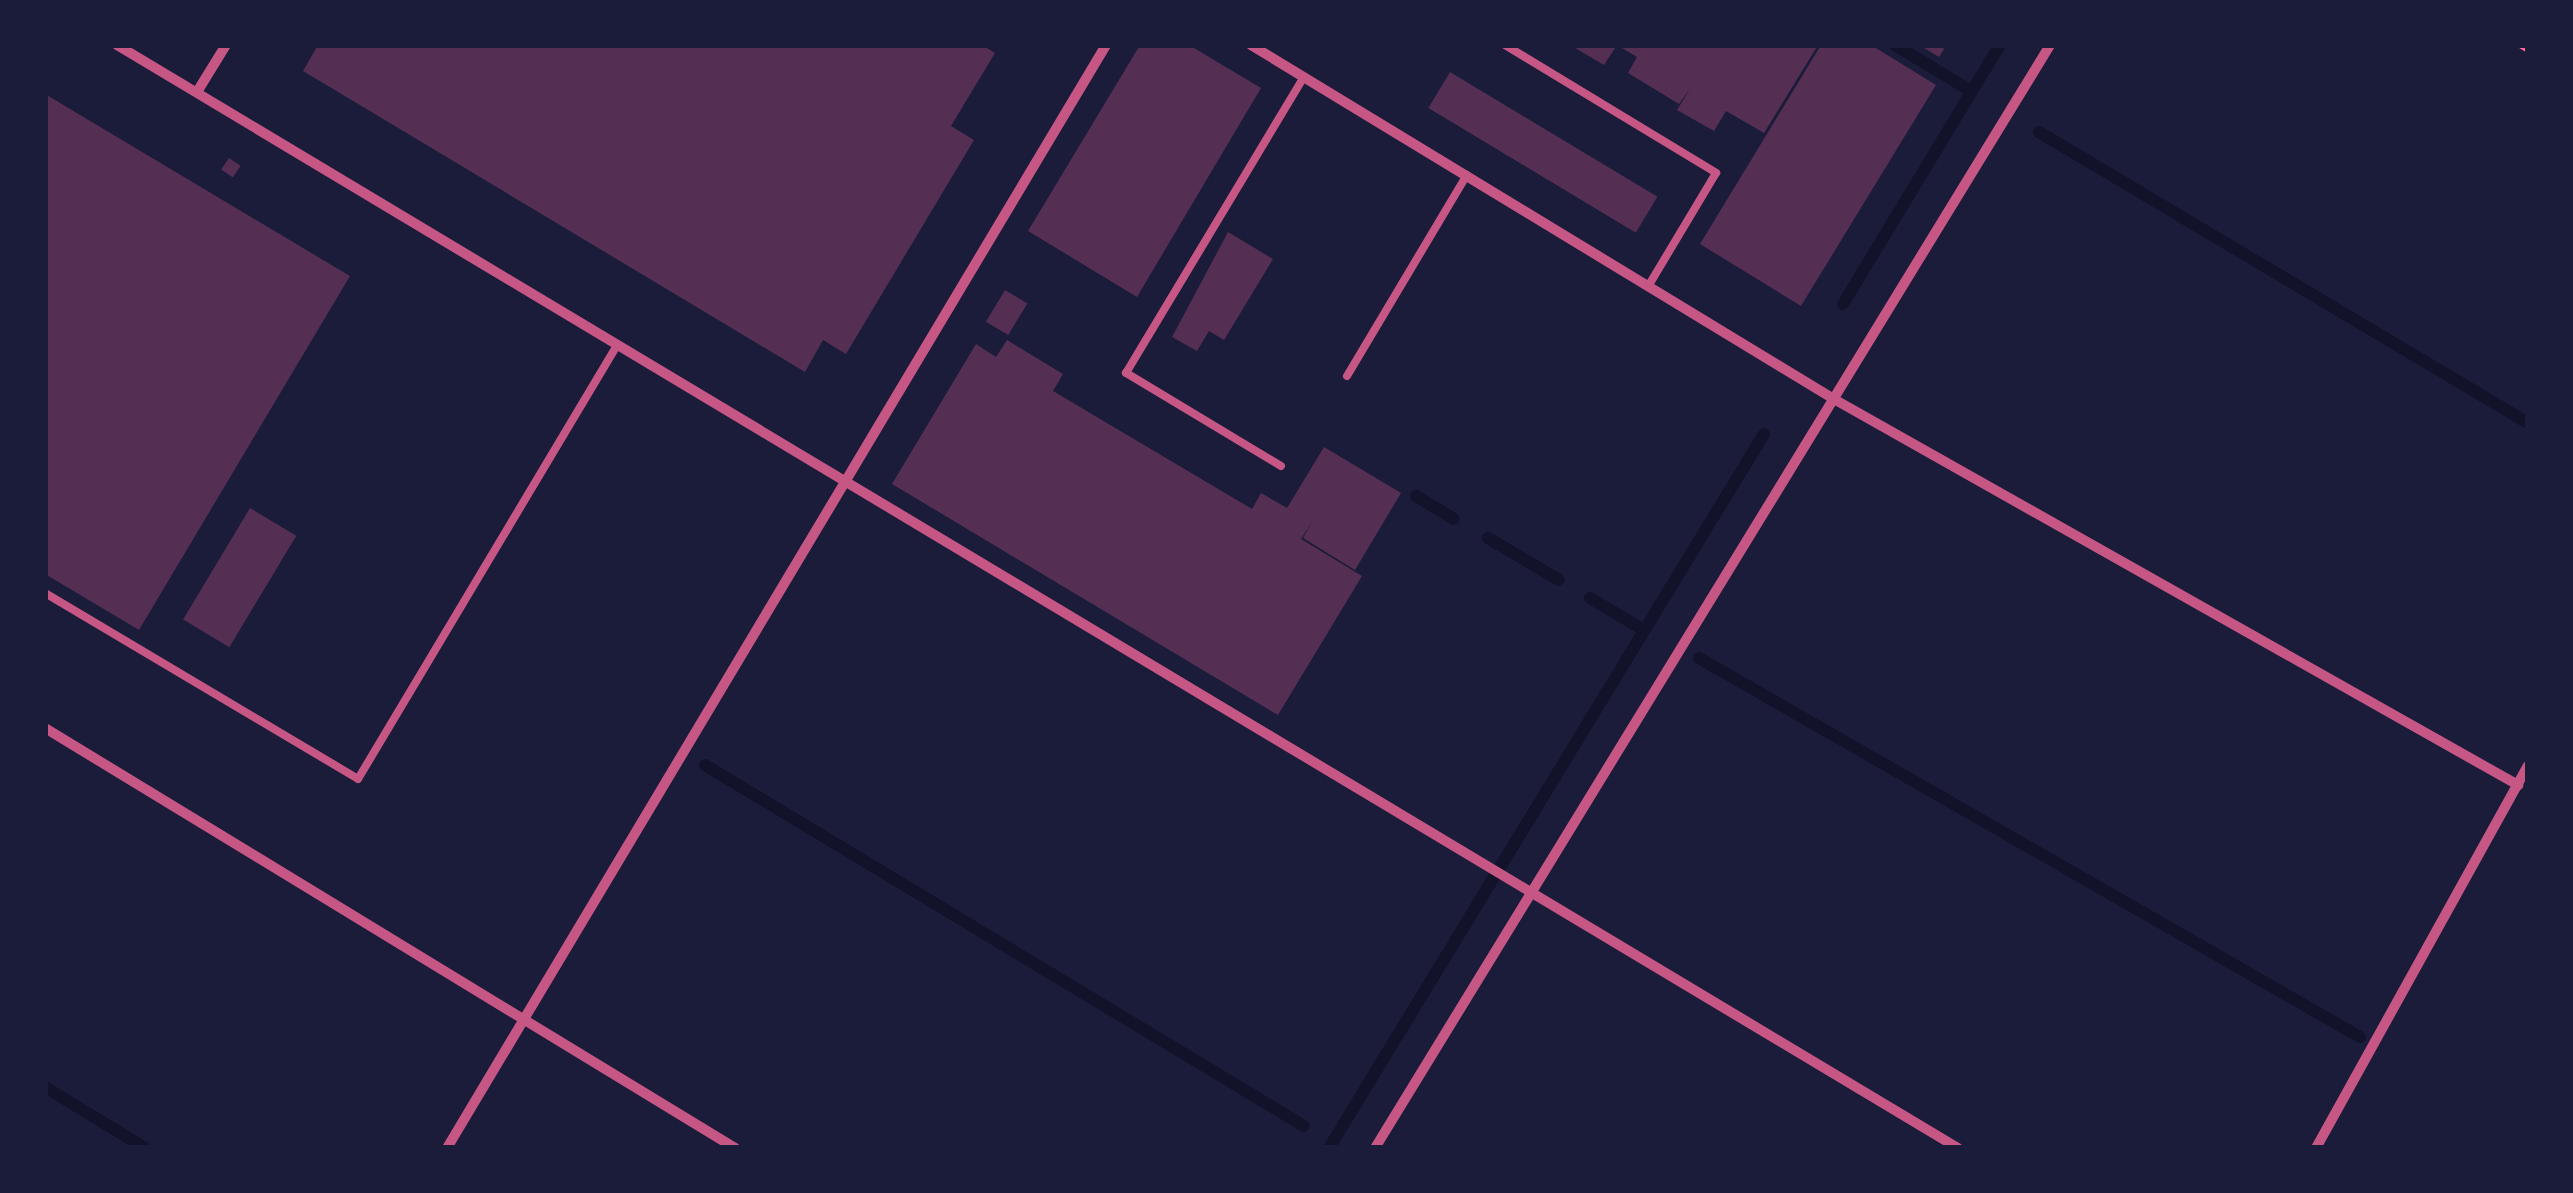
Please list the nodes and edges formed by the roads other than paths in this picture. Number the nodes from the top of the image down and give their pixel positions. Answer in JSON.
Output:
{"nodes":[{"id":1,"x":117,"y":45,"type":"edge"},
{"id":2,"x":226,"y":45,"type":"edge"},
{"id":3,"x":1106,"y":45,"type":"edge"},
{"id":4,"x":1252,"y":45,"type":"edge"},
{"id":5,"x":1505,"y":45,"type":"edge"},
{"id":6,"x":2050,"y":45,"type":"edge"},
{"id":7,"x":1304,"y":77,"type":"junction"},
{"id":8,"x":196,"y":92,"type":"junction"},
{"id":9,"x":1467,"y":175,"type":"junction"},
{"id":10,"x":1649,"y":285,"type":"junction"},
{"id":11,"x":616,"y":346,"type":"junction"},
{"id":12,"x":1347,"y":376,"type":"dead end"},
{"id":13,"x":1832,"y":398,"type":"junction"},
{"id":14,"x":1281,"y":466,"type":"dead end"},
{"id":15,"x":848,"y":487,"type":"junction"},
{"id":16,"x":45,"y":593,"type":"edge"},
{"id":17,"x":45,"y":728,"type":"edge"},
{"id":18,"x":2528,"y":766,"type":"edge"},
{"id":19,"x":2518,"y":785,"type":"junction"},
{"id":20,"x":1526,"y":894,"type":"junction"},
{"id":21,"x":525,"y":1020,"type":"junction"},
{"id":22,"x":446,"y":1148,"type":"edge"},
{"id":23,"x":736,"y":1148,"type":"edge"},
{"id":24,"x":1375,"y":1148,"type":"edge"},
{"id":25,"x":1958,"y":1148,"type":"edge"},
{"id":26,"x":2316,"y":1148,"type":"edge"}],
"edges":[{"from":1,"to":8,"type":"street"},
{"from":2,"to":8,"type":"street"},
{"from":3,"to":15,"type":"street"},
{"from":4,"to":7,"type":"street"},
{"from":5,"to":10,"type":"lane"},
{"from":6,"to":13,"type":"street"},
{"from":7,"to":9,"type":"street"},
{"from":7,"to":14,"type":"lane"},
{"from":8,"to":11,"type":"street"},
{"from":9,"to":10,"type":"street"},
{"from":9,"to":12,"type":"lane"},
{"from":10,"to":13,"type":"street"},
{"from":11,"to":15,"type":"street"},
{"from":11,"to":16,"type":"lane"},
{"from":13,"to":19,"type":"street"},
{"from":13,"to":20,"type":"street"},
{"from":15,"to":20,"type":"street"},
{"from":15,"to":21,"type":"street"},
{"from":17,"to":21,"type":"street"},
{"from":18,"to":19,"type":"street"},
{"from":19,"to":26,"type":"street"},
{"from":20,"to":24,"type":"street"},
{"from":20,"to":25,"type":"street"},
{"from":21,"to":22,"type":"street"},
{"from":21,"to":23,"type":"street"}]}
